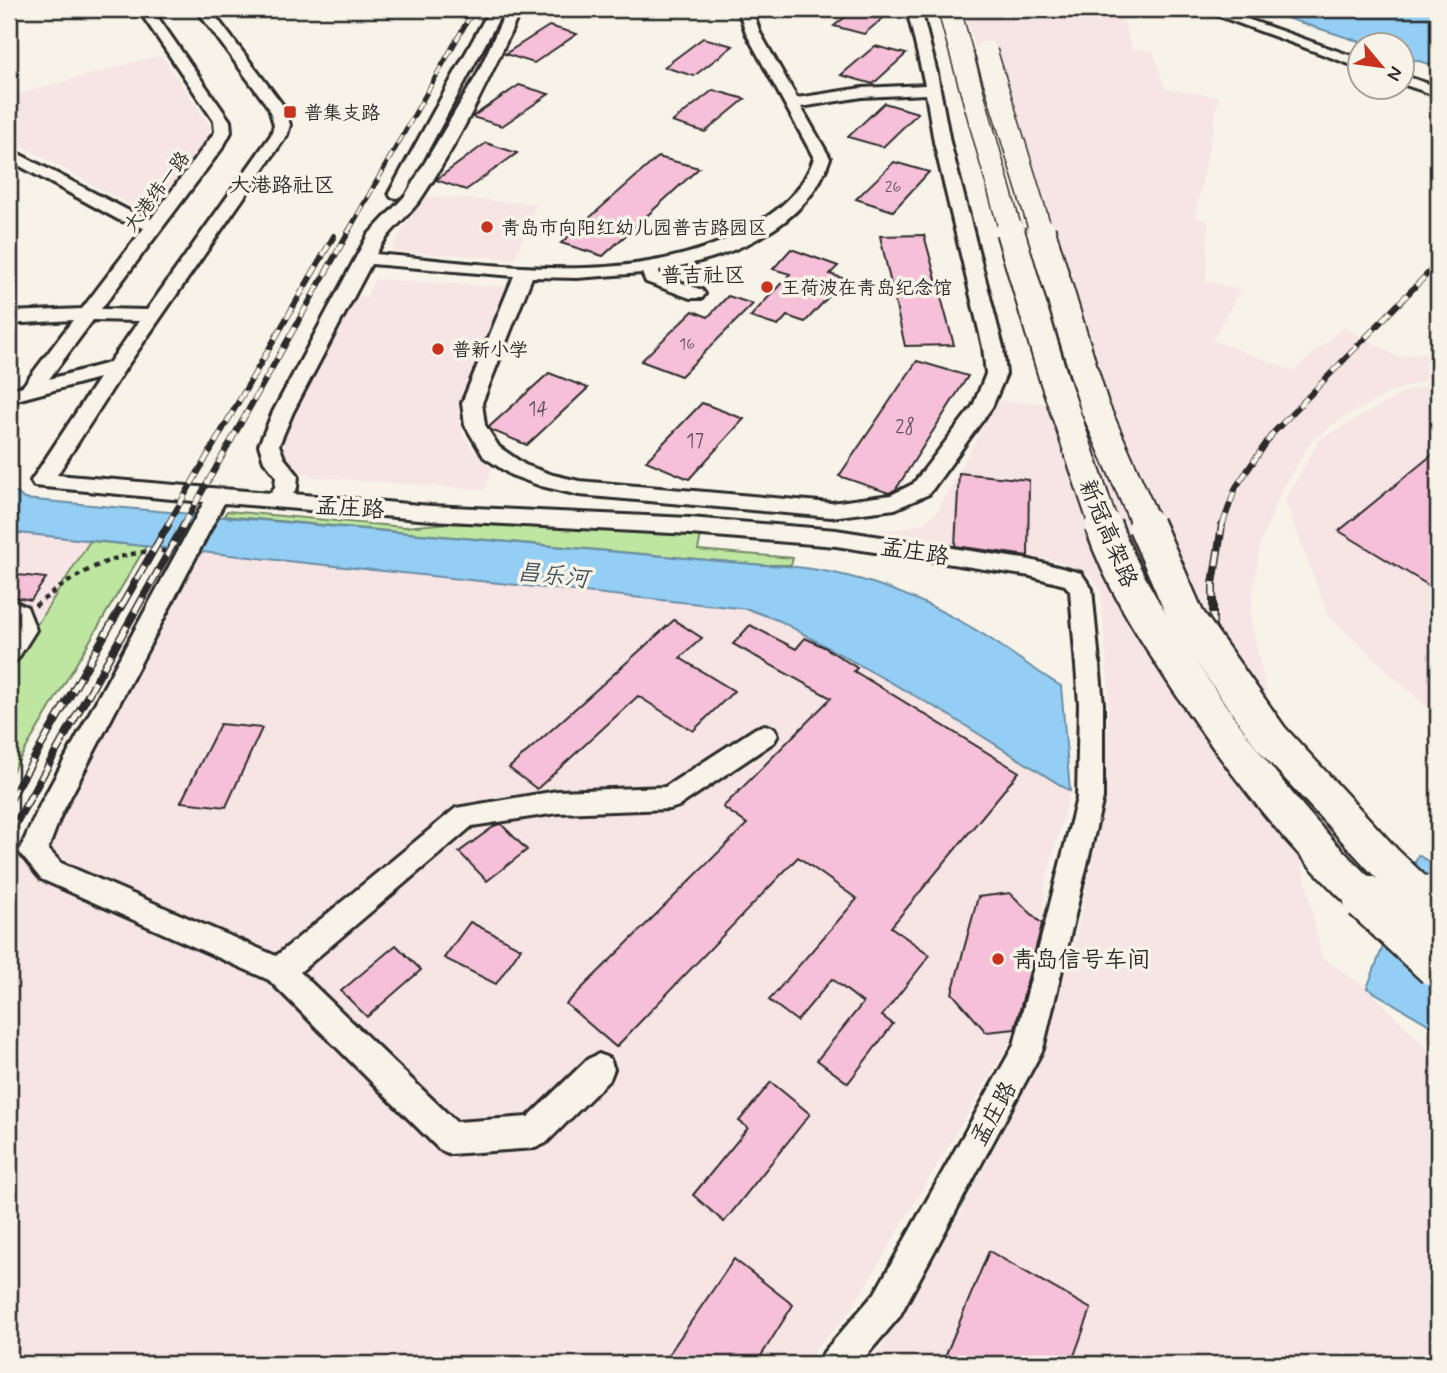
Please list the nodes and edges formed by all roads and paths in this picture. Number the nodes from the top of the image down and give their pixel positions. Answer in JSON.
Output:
{"nodes":[{"id":1,"x":145,"y":9,"type":"edge"},
{"id":2,"x":203,"y":9,"type":"edge"},
{"id":3,"x":497,"y":9,"type":"edge"},
{"id":4,"x":514,"y":9,"type":"edge"},
{"id":5,"x":745,"y":9,"type":"edge"},
{"id":6,"x":914,"y":9,"type":"edge"},
{"id":7,"x":949,"y":9,"type":"edge"},
{"id":8,"x":973,"y":9,"type":"edge"},
{"id":9,"x":1207,"y":9,"type":"edge"},
{"id":10,"x":1346,"y":59,"type":"edge"},
{"id":11,"x":1416,"y":84,"type":"edge"},
{"id":12,"x":933,"y":89,"type":"junction"},
{"id":13,"x":1438,"y":92,"type":"edge"},
{"id":14,"x":792,"y":104,"type":"junction"},
{"id":15,"x":9,"y":154,"type":"edge"},
{"id":16,"x":156,"y":226,"type":"junction"},
{"id":17,"x":377,"y":235,"type":"junction"},
{"id":18,"x":361,"y":265,"type":"junction"},
{"id":19,"x":650,"y":268,"type":"junction"},
{"id":20,"x":526,"y":270,"type":"junction"},
{"id":21,"x":408,"y":275,"type":"dead end"},
{"id":22,"x":696,"y":294,"type":"dead end"},
{"id":23,"x":86,"y":314,"type":"junction"},
{"id":24,"x":154,"y":316,"type":"junction"},
{"id":25,"x":9,"y":318,"type":"edge"},
{"id":26,"x":116,"y":367,"type":"junction"},
{"id":27,"x":30,"y":390,"type":"junction"},
{"id":28,"x":9,"y":396,"type":"edge"},
{"id":29,"x":276,"y":502,"type":"junction"},
{"id":30,"x":212,"y":506,"type":"junction"},
{"id":31,"x":188,"y":552,"type":"junction"},
{"id":32,"x":15,"y":613,"type":"edge"},
{"id":33,"x":9,"y":654,"type":"edge"},
{"id":34,"x":765,"y":736,"type":"dead end"},
{"id":35,"x":1438,"y":912,"type":"edge"},
{"id":36,"x":1438,"y":965,"type":"edge"},
{"id":37,"x":279,"y":971,"type":"junction"},
{"id":38,"x":599,"y":1069,"type":"dead end"},
{"id":39,"x":836,"y":1364,"type":"edge"}],
"edges":[{"from":1,"to":16,"type":"street","name":"大港纬一路"},
{"from":2,"to":24,"type":"street"},
{"from":3,"to":17,"type":"street"},
{"from":4,"to":17,"type":"street"},
{"from":5,"to":14,"type":"street"},
{"from":6,"to":12,"type":"street"},
{"from":7,"to":36,"type":"highway","name":"新冠高架路","bridge":true},
{"from":8,"to":35,"type":"highway","name":"新冠高架路","bridge":true},
{"from":9,"to":10,"type":"street"},
{"from":11,"to":13,"type":"street"},
{"from":12,"to":14,"type":"street"},
{"from":12,"to":20,"type":"street"},
{"from":14,"to":19,"type":"street"},
{"from":15,"to":16,"type":"street"},
{"from":16,"to":23,"type":"street","name":"大港纬一路"},
{"from":17,"to":18,"type":"street"},
{"from":18,"to":20,"type":"street"},
{"from":18,"to":21,"type":"street"},
{"from":18,"to":29,"type":"street"},
{"from":19,"to":20,"type":"street"},
{"from":19,"to":22,"type":"street"},
{"from":23,"to":24,"type":"street"},
{"from":23,"to":25,"type":"street"},
{"from":23,"to":27,"type":"street","name":"大港纬一路"},
{"from":24,"to":26,"type":"street"},
{"from":26,"to":27,"type":"street"},
{"from":26,"to":30,"type":"street","name":"孟庄路"},
{"from":27,"to":28,"type":"street"},
{"from":29,"to":30,"type":"street","name":"孟庄路"},
{"from":29,"to":39,"type":"street","name":"孟庄路"},
{"from":30,"to":31,"type":"street"},
{"from":31,"to":32,"type":"path"},
{"from":31,"to":37,"type":"street"},
{"from":32,"to":33,"type":"street"},
{"from":34,"to":37,"type":"street"},
{"from":37,"to":38,"type":"street"}]}
